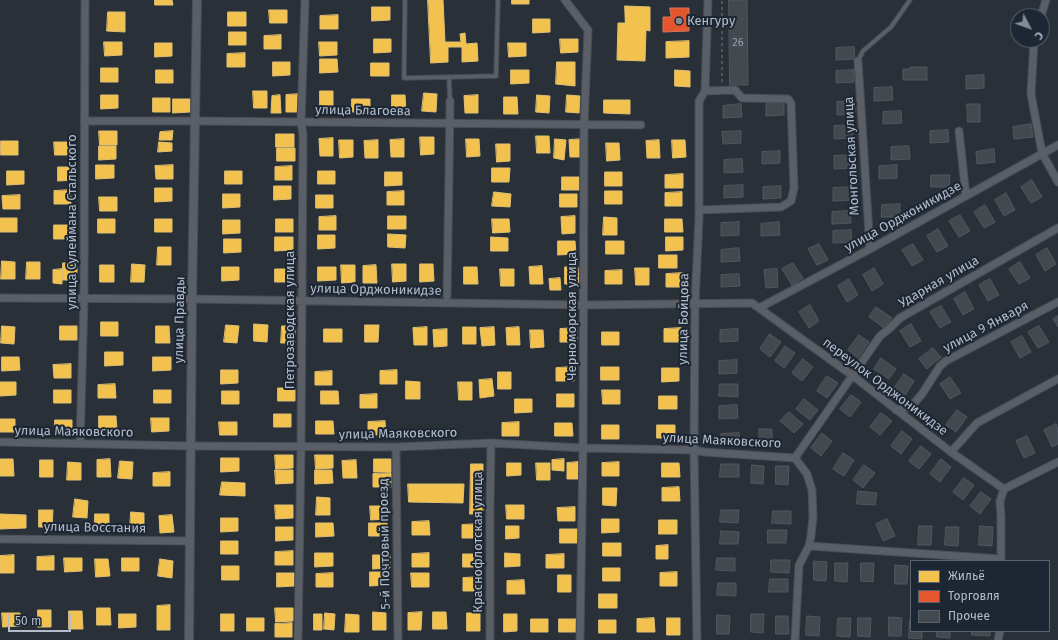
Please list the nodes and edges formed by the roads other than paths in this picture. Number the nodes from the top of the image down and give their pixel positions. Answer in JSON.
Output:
{"nodes":[{"id":1,"x":85,"y":0,"type":"edge"},
{"id":2,"x":197,"y":0,"type":"edge"},
{"id":3,"x":305,"y":0,"type":"edge"},
{"id":4,"x":405,"y":0,"type":"edge"},
{"id":5,"x":498,"y":0,"type":"edge"},
{"id":6,"x":565,"y":0,"type":"edge"},
{"id":7,"x":708,"y":0,"type":"edge"},
{"id":8,"x":910,"y":0,"type":"edge"},
{"id":9,"x":1034,"y":48,"type":"edge"},
{"id":10,"x":858,"y":61,"type":"joint"},
{"id":11,"x":449,"y":77,"type":"junction"},
{"id":12,"x":705,"y":91,"type":"junction"},
{"id":13,"x":450,"y":102,"type":"joint"},
{"id":14,"x":84,"y":121,"type":"junction"},
{"id":15,"x":195,"y":121,"type":"junction"},
{"id":16,"x":301,"y":122,"type":"junction"},
{"id":17,"x":450,"y":123,"type":"junction"},
{"id":18,"x":584,"y":125,"type":"junction"},
{"id":19,"x":641,"y":125,"type":"dead end"},
{"id":20,"x":959,"y":131,"type":"dead end"},
{"id":21,"x":1058,"y":145,"type":"edge"},
{"id":22,"x":1042,"y":154,"type":"junction"},
{"id":23,"x":1058,"y":182,"type":"edge"},
{"id":24,"x":966,"y":196,"type":"junction"},
{"id":25,"x":699,"y":210,"type":"junction"},
{"id":26,"x":1058,"y":228,"type":"edge"},
{"id":27,"x":870,"y":249,"type":"junction"},
{"id":28,"x":447,"y":296,"type":"dead end"},
{"id":29,"x":0,"y":298,"type":"edge"},
{"id":30,"x":84,"y":299,"type":"junction"},
{"id":31,"x":192,"y":299,"type":"junction"},
{"id":32,"x":302,"y":301,"type":"junction"},
{"id":33,"x":1058,"y":302,"type":"edge"},
{"id":34,"x":695,"y":303,"type":"junction"},
{"id":35,"x":752,"y":303,"type":"joint"},
{"id":36,"x":584,"y":305,"type":"junction"},
{"id":37,"x":759,"y":308,"type":"junction"},
{"id":38,"x":853,"y":376,"type":"junction"},
{"id":39,"x":1058,"y":379,"type":"edge"},
{"id":40,"x":896,"y":410,"type":"junction"},
{"id":41,"x":0,"y":442,"type":"edge"},
{"id":42,"x":491,"y":443,"type":"junction"},
{"id":43,"x":80,"y":444,"type":"junction"},
{"id":44,"x":191,"y":446,"type":"junction"},
{"id":45,"x":301,"y":447,"type":"junction"},
{"id":46,"x":396,"y":447,"type":"junction"},
{"id":47,"x":583,"y":448,"type":"junction"},
{"id":48,"x":694,"y":450,"type":"junction"},
{"id":49,"x":951,"y":452,"type":"junction"},
{"id":50,"x":795,"y":458,"type":"junction"},
{"id":51,"x":1058,"y":462,"type":"edge"},
{"id":52,"x":1004,"y":489,"type":"junction"},
{"id":53,"x":0,"y":540,"type":"edge"},
{"id":54,"x":190,"y":542,"type":"junction"},
{"id":55,"x":809,"y":546,"type":"junction"},
{"id":56,"x":1001,"y":560,"type":"edge"},
{"id":57,"x":190,"y":640,"type":"edge"},
{"id":58,"x":298,"y":640,"type":"edge"},
{"id":59,"x":398,"y":640,"type":"edge"},
{"id":60,"x":490,"y":640,"type":"edge"},
{"id":61,"x":580,"y":640,"type":"edge"},
{"id":62,"x":697,"y":640,"type":"edge"},
{"id":63,"x":795,"y":640,"type":"edge"}],
"edges":[{"from":1,"to":14,"type":"street","name":"улица Сулеймана Стальского"},
{"from":2,"to":15,"type":"street","name":"улица Правды"},
{"from":3,"to":16,"type":"street","name":"Петрозаводская улица"},
{"from":4,"to":11,"type":"lane"},
{"from":5,"to":11,"type":"lane"},
{"from":6,"to":18,"type":"street","name":"Черноморская улица"},
{"from":7,"to":12,"type":"street","name":"улица Бойцова"},
{"from":8,"to":10,"type":"lane"},
{"from":9,"to":22,"type":"street"},
{"from":10,"to":27,"type":"street","name":"Монгольская улица"},
{"from":11,"to":13,"type":"lane"},
{"from":12,"to":25,"type":"street","name":"улица Бойцова"},
{"from":12,"to":25,"type":"street"},
{"from":13,"to":17,"type":"street"},
{"from":14,"to":15,"type":"street","name":"улица Благоева"},
{"from":14,"to":30,"type":"street","name":"улица Сулеймана Стальского"},
{"from":15,"to":16,"type":"street","name":"улица Благоева"},
{"from":15,"to":31,"type":"street","name":"улица Правды"},
{"from":16,"to":17,"type":"street","name":"улица Благоева"},
{"from":16,"to":32,"type":"street","name":"Петрозаводская улица"},
{"from":17,"to":18,"type":"street","name":"улица Благоева"},
{"from":17,"to":28,"type":"street"},
{"from":18,"to":19,"type":"street","name":"улица Благоева"},
{"from":18,"to":36,"type":"street","name":"Черноморская улица"},
{"from":20,"to":24,"type":"street"},
{"from":21,"to":22,"type":"street","name":"улица Орджоникидзе"},
{"from":22,"to":23,"type":"street"},
{"from":22,"to":24,"type":"street","name":"улица Орджоникидзе"},
{"from":24,"to":27,"type":"street","name":"улица Орджоникидзе"},
{"from":25,"to":34,"type":"street","name":"улица Бойцова"},
{"from":26,"to":38,"type":"street","name":"Ударная улица"},
{"from":27,"to":37,"type":"street","name":"улица Орджоникидзе"},
{"from":29,"to":30,"type":"street","name":"улица Орджоникидзе"},
{"from":30,"to":31,"type":"street","name":"улица Орджоникидзе"},
{"from":30,"to":43,"type":"street","name":"улица Сулеймана Стальского"},
{"from":31,"to":32,"type":"street","name":"улица Орджоникидзе"},
{"from":31,"to":44,"type":"street","name":"улица Правды"},
{"from":32,"to":36,"type":"street","name":"улица Орджоникидзе"},
{"from":32,"to":45,"type":"street","name":"Петрозаводская улица"},
{"from":33,"to":40,"type":"street","name":"улица 9 Января"},
{"from":34,"to":35,"type":"street","name":"улица Орджоникидзе"},
{"from":34,"to":36,"type":"street","name":"улица Орджоникидзе"},
{"from":34,"to":48,"type":"street","name":"улица Бойцова"},
{"from":35,"to":37,"type":"street","name":"переулок Орджоникидзе"},
{"from":36,"to":47,"type":"street","name":"Черноморская улица"},
{"from":37,"to":38,"type":"street","name":"переулок Орджоникидзе"},
{"from":38,"to":40,"type":"street","name":"переулок Орджоникидзе"},
{"from":38,"to":50,"type":"street","name":"Ударная улица"},
{"from":39,"to":49,"type":"street"},
{"from":40,"to":49,"type":"street","name":"переулок Орджоникидзе"},
{"from":41,"to":43,"type":"street","name":"улица Маяковского"},
{"from":42,"to":46,"type":"street","name":"улица Маяковского"},
{"from":42,"to":47,"type":"street","name":"улица Маяковского"},
{"from":42,"to":60,"type":"street","name":"Краснофлотская улица"},
{"from":43,"to":44,"type":"street","name":"улица Маяковского"},
{"from":44,"to":45,"type":"street","name":"улица Маяковского"},
{"from":44,"to":54,"type":"street","name":"улица Правды"},
{"from":45,"to":46,"type":"street","name":"улица Маяковского"},
{"from":45,"to":58,"type":"street","name":"Петрозаводская улица"},
{"from":46,"to":59,"type":"street","name":"5-й Почтовый проезд"},
{"from":47,"to":48,"type":"street","name":"улица Маяковского"},
{"from":47,"to":61,"type":"street","name":"Черноморская улица"},
{"from":48,"to":50,"type":"street","name":"улица Маяковского"},
{"from":48,"to":62,"type":"street","name":"улица Бойцова"},
{"from":49,"to":52,"type":"street","name":"переулок Орджоникидзе"},
{"from":50,"to":55,"type":"street"},
{"from":51,"to":52,"type":"street"},
{"from":52,"to":56,"type":"street"},
{"from":53,"to":54,"type":"street","name":"улица Восстания"},
{"from":54,"to":57,"type":"street","name":"улица Правды"},
{"from":55,"to":56,"type":"street"},
{"from":55,"to":63,"type":"street"}]}
